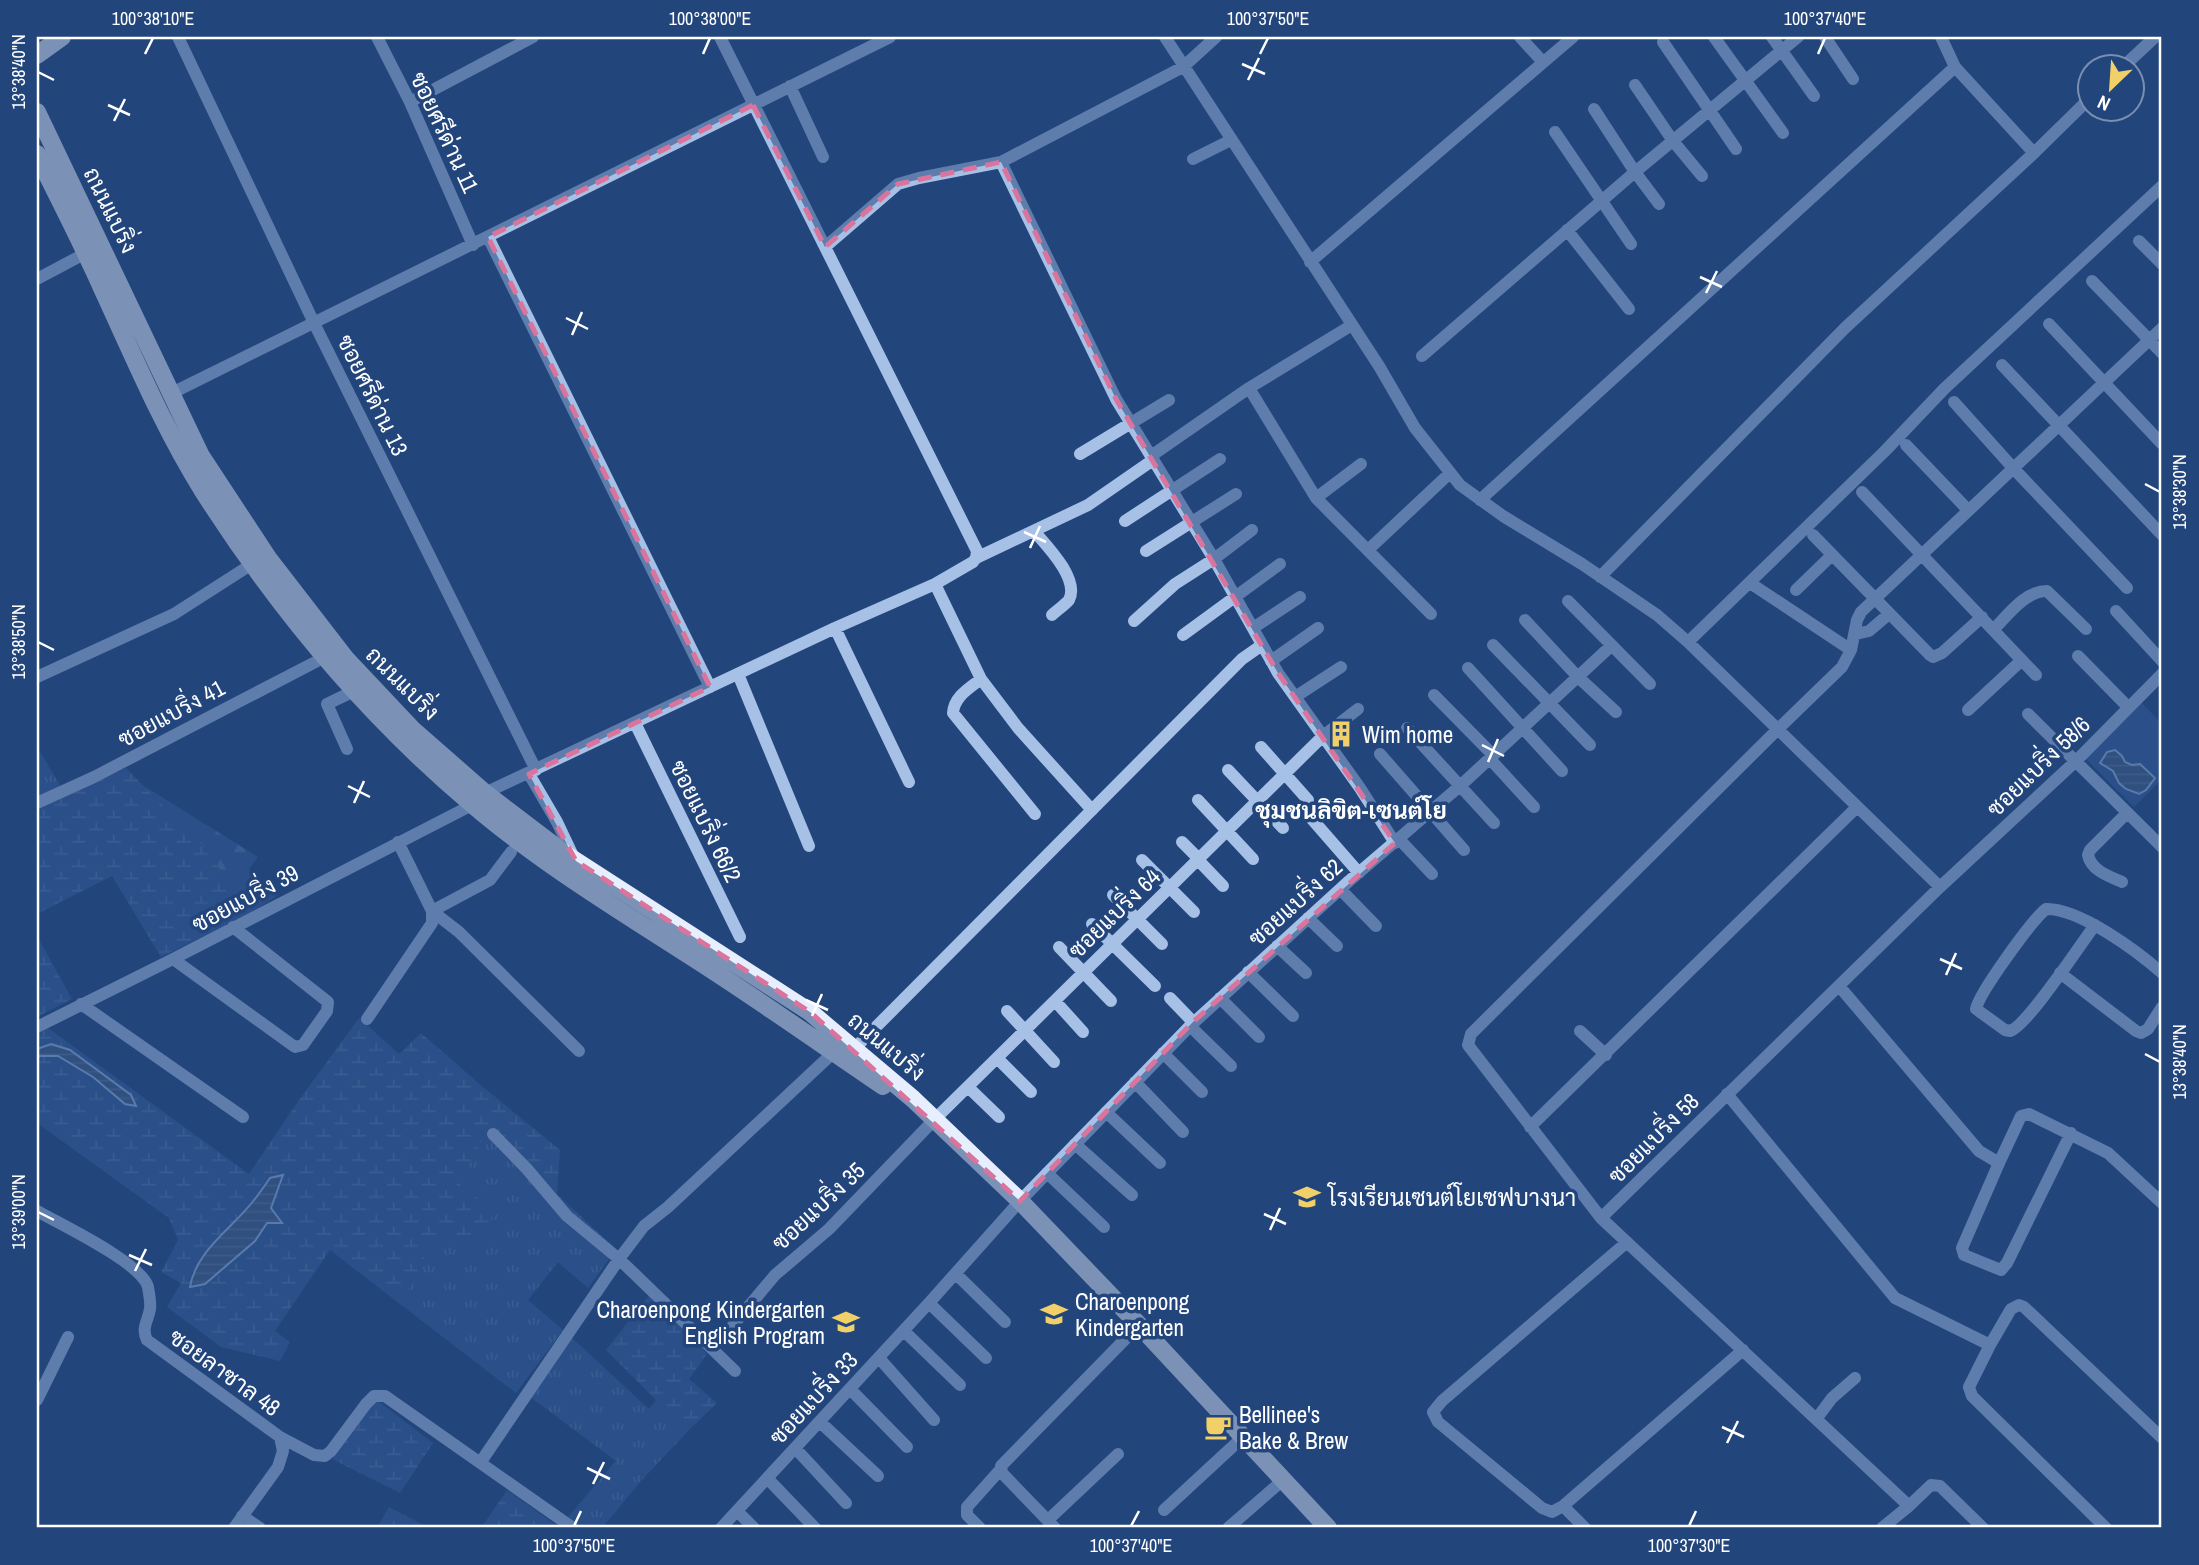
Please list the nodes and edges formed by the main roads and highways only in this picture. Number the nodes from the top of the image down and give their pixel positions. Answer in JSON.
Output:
{"nodes":[{"id":1,"x":62,"y":37,"type":"edge"},
{"id":2,"x":38,"y":58,"type":"edge"},
{"id":3,"x":37,"y":112,"type":"edge"},
{"id":4,"x":37,"y":154,"type":"edge"},
{"id":5,"x":109,"y":282,"type":"junction"},
{"id":6,"x":479,"y":799,"type":"junction"},
{"id":7,"x":932,"y":1119,"type":"junction"},
{"id":8,"x":1321,"y":1526,"type":"edge"}],
"edges":[{"from":1,"to":2,"type":"main road"},
{"from":3,"to":5,"type":"main road","name":"ถนนแบริ่ง"},
{"from":4,"to":5,"type":"main road","name":"ถนนแบริ่ง"},
{"from":5,"to":6,"type":"main road","name":"ถนนแบริ่ง"},
{"from":5,"to":6,"type":"main road","name":"ถนนแบริ่ง"},
{"from":6,"to":7,"type":"main road","name":"ถนนแบริ่ง"},
{"from":6,"to":7,"type":"main road","name":"ถนนแบริ่ง"},
{"from":7,"to":8,"type":"main road","name":"ถนนแบริ่ง"}]}
